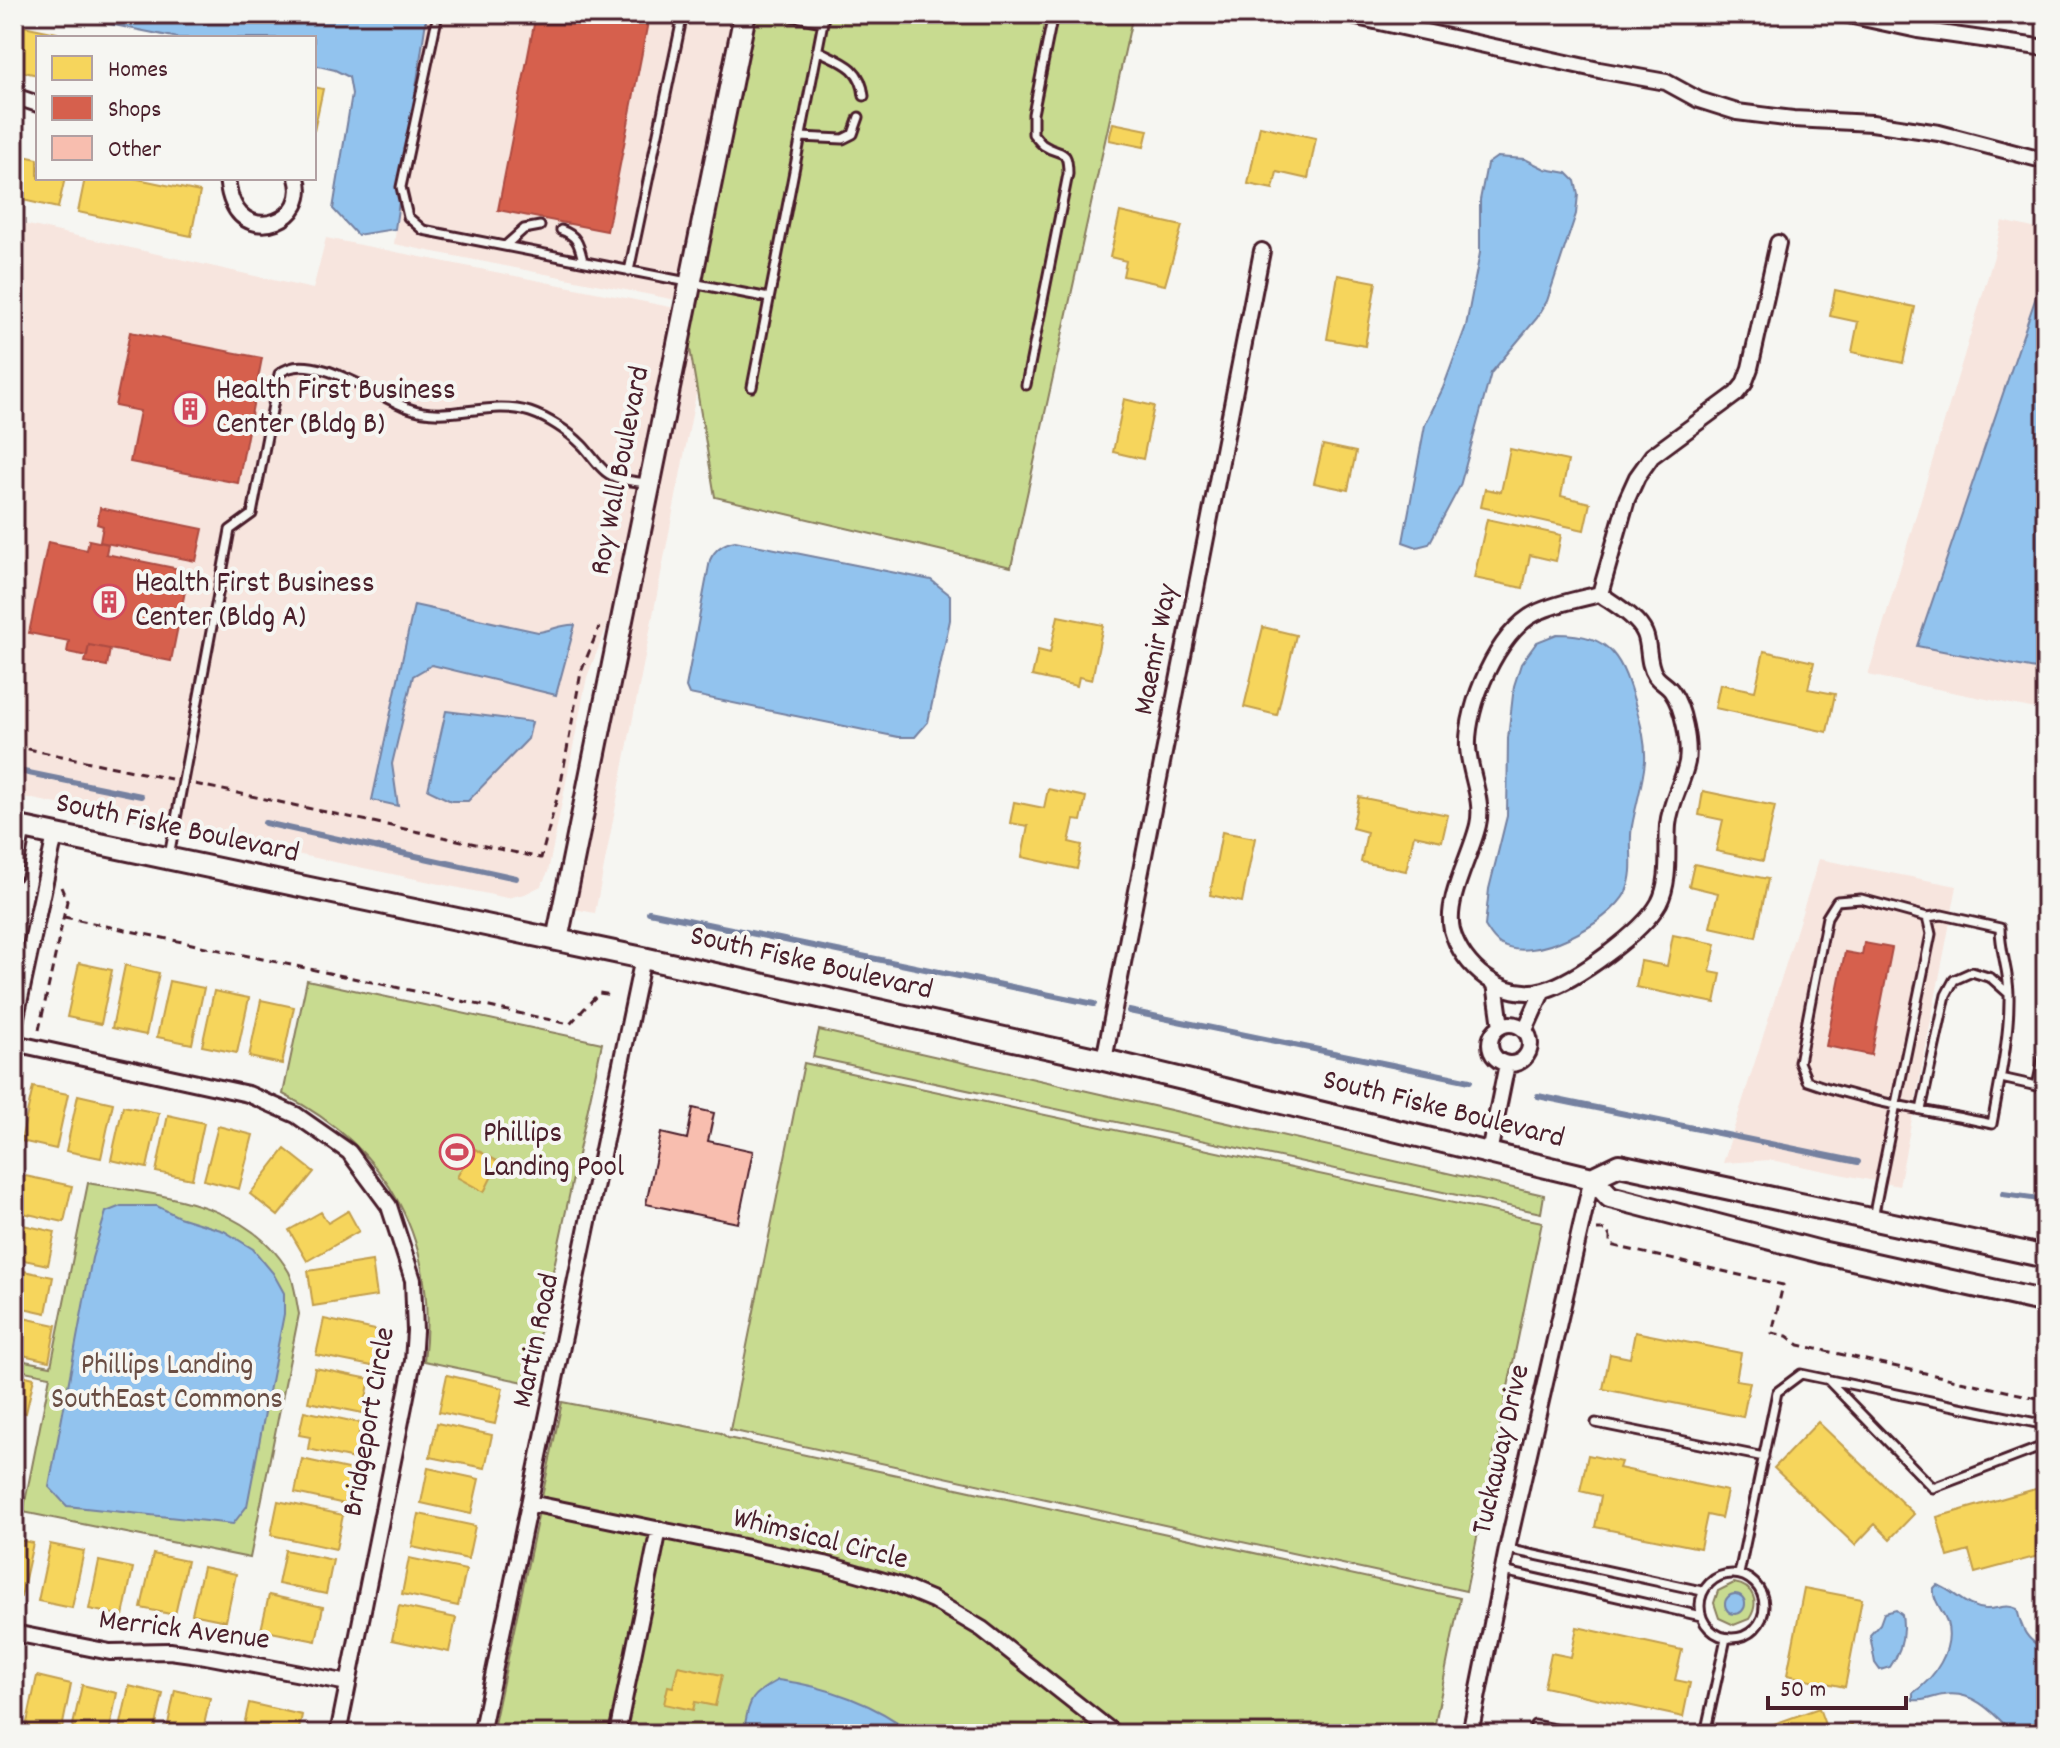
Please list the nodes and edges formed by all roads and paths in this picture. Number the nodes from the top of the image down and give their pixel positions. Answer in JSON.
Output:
{"nodes":[{"id":1,"x":438,"y":14,"type":"edge"},
{"id":2,"x":683,"y":14,"type":"edge"},
{"id":3,"x":745,"y":14,"type":"edge"},
{"id":4,"x":780,"y":14,"type":"edge"},
{"id":5,"x":1053,"y":14,"type":"edge"},
{"id":6,"x":1343,"y":14,"type":"edge"},
{"id":7,"x":1844,"y":14,"type":"edge"},
{"id":8,"x":823,"y":18,"type":"edge"},
{"id":9,"x":2046,"y":48,"type":"edge"},
{"id":10,"x":817,"y":50,"type":"junction"},
{"id":11,"x":14,"y":96,"type":"edge"},
{"id":12,"x":864,"y":96,"type":"dead end"},
{"id":13,"x":36,"y":103,"type":"edge"},
{"id":14,"x":859,"y":117,"type":"dead end"},
{"id":15,"x":800,"y":137,"type":"junction"},
{"id":16,"x":2046,"y":161,"type":"edge"},
{"id":17,"x":227,"y":180,"type":"edge"},
{"id":18,"x":297,"y":180,"type":"edge"},
{"id":19,"x":540,"y":226,"type":"dead end"},
{"id":20,"x":561,"y":230,"type":"dead end"},
{"id":21,"x":1778,"y":243,"type":"dead end"},
{"id":22,"x":505,"y":246,"type":"junction"},
{"id":23,"x":1262,"y":251,"type":"dead end"},
{"id":24,"x":583,"y":261,"type":"junction"},
{"id":25,"x":629,"y":271,"type":"junction"},
{"id":26,"x":691,"y":282,"type":"junction"},
{"id":27,"x":769,"y":298,"type":"junction"},
{"id":28,"x":1026,"y":385,"type":"dead end"},
{"id":29,"x":752,"y":387,"type":"dead end"},
{"id":30,"x":650,"y":483,"type":"junction"},
{"id":31,"x":1600,"y":594,"type":"junction"},
{"id":32,"x":600,"y":626,"type":"dead end"},
{"id":33,"x":14,"y":746,"type":"edge"},
{"id":34,"x":174,"y":780,"type":"dead end"},
{"id":35,"x":191,"y":783,"type":"dead end"},
{"id":36,"x":19,"y":827,"type":"edge"},
{"id":37,"x":55,"y":835,"type":"junction"},
{"id":38,"x":168,"y":858,"type":"junction"},
{"id":39,"x":14,"y":873,"type":"edge"},
{"id":40,"x":61,"y":887,"type":"dead end"},
{"id":41,"x":64,"y":917,"type":"junction"},
{"id":42,"x":1927,"y":917,"type":"junction"},
{"id":43,"x":557,"y":940,"type":"junction"},
{"id":44,"x":643,"y":958,"type":"junction"},
{"id":45,"x":1495,"y":983,"type":"junction"},
{"id":46,"x":1543,"y":990,"type":"junction"},
{"id":47,"x":2009,"y":994,"type":"junction"},
{"id":48,"x":612,"y":995,"type":"dead end"},
{"id":49,"x":14,"y":1026,"type":"edge"},
{"id":50,"x":1501,"y":1026,"type":"junction"},
{"id":51,"x":39,"y":1030,"type":"dead end"},
{"id":52,"x":1525,"y":1030,"type":"junction"},
{"id":53,"x":14,"y":1043,"type":"edge"},
{"id":54,"x":2046,"y":1045,"type":"edge"},
{"id":55,"x":1104,"y":1060,"type":"junction"},
{"id":56,"x":1507,"y":1064,"type":"junction"},
{"id":57,"x":2001,"y":1078,"type":"junction"},
{"id":58,"x":2042,"y":1087,"type":"edge"},
{"id":59,"x":1896,"y":1104,"type":"junction"},
{"id":60,"x":1921,"y":1110,"type":"junction"},
{"id":61,"x":1489,"y":1153,"type":"junction"},
{"id":62,"x":1592,"y":1178,"type":"junction"},
{"id":63,"x":1873,"y":1220,"type":"junction"},
{"id":64,"x":1594,"y":1230,"type":"dead end"},
{"id":65,"x":2046,"y":1257,"type":"edge"},
{"id":66,"x":2046,"y":1302,"type":"edge"},
{"id":67,"x":1827,"y":1379,"type":"junction"},
{"id":68,"x":2046,"y":1400,"type":"edge"},
{"id":69,"x":1596,"y":1423,"type":"dead end"},
{"id":70,"x":2046,"y":1425,"type":"edge"},
{"id":71,"x":2046,"y":1445,"type":"edge"},
{"id":72,"x":1764,"y":1457,"type":"junction"},
{"id":73,"x":530,"y":1503,"type":"junction"},
{"id":74,"x":659,"y":1529,"type":"junction"},
{"id":75,"x":1507,"y":1549,"type":"junction"},
{"id":76,"x":1503,"y":1571,"type":"junction"},
{"id":77,"x":1739,"y":1574,"type":"junction"},
{"id":78,"x":1702,"y":1591,"type":"junction"},
{"id":79,"x":1701,"y":1616,"type":"junction"},
{"id":80,"x":14,"y":1633,"type":"edge"},
{"id":81,"x":1726,"y":1638,"type":"junction"},
{"id":82,"x":348,"y":1683,"type":"junction"},
{"id":83,"x":1535,"y":1725,"type":"dead end"},
{"id":84,"x":338,"y":1734,"type":"edge"},
{"id":85,"x":481,"y":1734,"type":"edge"},
{"id":86,"x":617,"y":1734,"type":"edge"},
{"id":87,"x":1115,"y":1734,"type":"edge"},
{"id":88,"x":1470,"y":1734,"type":"edge"},
{"id":89,"x":1580,"y":1734,"type":"edge"},
{"id":90,"x":1705,"y":1734,"type":"edge"}],
"edges":[{"from":1,"to":22,"type":"lane"},
{"from":2,"to":25,"type":"lane"},
{"from":3,"to":26,"type":"main road","name":"Roy Wall Boulevard"},
{"from":4,"to":8,"type":"lane"},
{"from":5,"to":28,"type":"lane"},
{"from":6,"to":16,"type":"street"},
{"from":7,"to":9,"type":"street"},
{"from":8,"to":10,"type":"lane"},
{"from":10,"to":12,"type":"lane"},
{"from":10,"to":15,"type":"lane"},
{"from":11,"to":13,"type":"street"},
{"from":14,"to":15,"type":"lane"},
{"from":15,"to":27,"type":"lane"},
{"from":17,"to":18,"type":"street"},
{"from":19,"to":22,"type":"lane"},
{"from":20,"to":24,"type":"lane"},
{"from":21,"to":31,"type":"street"},
{"from":22,"to":24,"type":"lane"},
{"from":23,"to":55,"type":"street","name":"Maemir Way"},
{"from":24,"to":25,"type":"lane"},
{"from":25,"to":26,"type":"lane"},
{"from":26,"to":27,"type":"lane"},
{"from":26,"to":30,"type":"main road","name":"Roy Wall Boulevard"},
{"from":27,"to":29,"type":"lane"},
{"from":30,"to":38,"type":"lane"},
{"from":30,"to":43,"type":"main road","name":"Roy Wall Boulevard"},
{"from":31,"to":45,"type":"street"},
{"from":31,"to":46,"type":"street"},
{"from":32,"to":35,"type":"path"},
{"from":33,"to":34,"type":"path"},
{"from":36,"to":37,"type":"main road","name":"South Fiske Boulevard"},
{"from":36,"to":39,"type":"street"},
{"from":37,"to":38,"type":"main road","name":"South Fiske Boulevard"},
{"from":37,"to":49,"type":"street"},
{"from":38,"to":43,"type":"main road","name":"South Fiske Boulevard"},
{"from":40,"to":41,"type":"path"},
{"from":41,"to":48,"type":"path"},
{"from":41,"to":51,"type":"path"},
{"from":42,"to":47,"type":"lane"},
{"from":42,"to":59,"type":"lane"},
{"from":42,"to":59,"type":"lane"},
{"from":43,"to":44,"type":"main road","name":"South Fiske Boulevard"},
{"from":44,"to":55,"type":"main road","name":"South Fiske Boulevard"},
{"from":44,"to":73,"type":"street","name":"Martin Road"},
{"from":45,"to":46,"type":"street"},
{"from":45,"to":50,"type":"street"},
{"from":46,"to":52,"type":"street"},
{"from":47,"to":57,"type":"lane"},
{"from":47,"to":60,"type":"lane"},
{"from":50,"to":52,"type":"street"},
{"from":50,"to":56,"type":"street"},
{"from":52,"to":56,"type":"street"},
{"from":53,"to":82,"type":"street","name":"Bridgeport Circle"},
{"from":54,"to":58,"type":"lane"},
{"from":55,"to":61,"type":"main road","name":"South Fiske Boulevard"},
{"from":56,"to":61,"type":"street"},
{"from":57,"to":58,"type":"lane"},
{"from":57,"to":60,"type":"lane"},
{"from":59,"to":60,"type":"lane"},
{"from":59,"to":63,"type":"lane"},
{"from":61,"to":62,"type":"main road","name":"South Fiske Boulevard"},
{"from":62,"to":63,"type":"main road","name":"South Fiske Boulevard"},
{"from":62,"to":66,"type":"main road","name":"South Fiske Boulevard"},
{"from":62,"to":75,"type":"street","name":"Tuckaway Drive"},
{"from":63,"to":65,"type":"main road","name":"South Fiske Boulevard"},
{"from":64,"to":68,"type":"path"},
{"from":67,"to":70,"type":"lane"},
{"from":67,"to":71,"type":"lane"},
{"from":67,"to":72,"type":"lane"},
{"from":69,"to":72,"type":"lane"},
{"from":72,"to":77,"type":"lane"},
{"from":73,"to":74,"type":"street","name":"Whimsical Circle"},
{"from":73,"to":85,"type":"street","name":"Martin Road"},
{"from":74,"to":86,"type":"street"},
{"from":74,"to":87,"type":"street","name":"Whimsical Circle"},
{"from":75,"to":76,"type":"street","name":"Tuckaway Drive"},
{"from":75,"to":78,"type":"lane"},
{"from":76,"to":79,"type":"lane"},
{"from":76,"to":88,"type":"street","name":"Tuckaway Drive"},
{"from":77,"to":78,"type":"lane"},
{"from":77,"to":81,"type":"lane"},
{"from":78,"to":79,"type":"lane"},
{"from":79,"to":81,"type":"lane"},
{"from":80,"to":82,"type":"street","name":"Merrick Avenue"},
{"from":81,"to":90,"type":"lane"},
{"from":82,"to":84,"type":"street","name":"Bridgeport Circle"},
{"from":83,"to":89,"type":"lane"}]}
